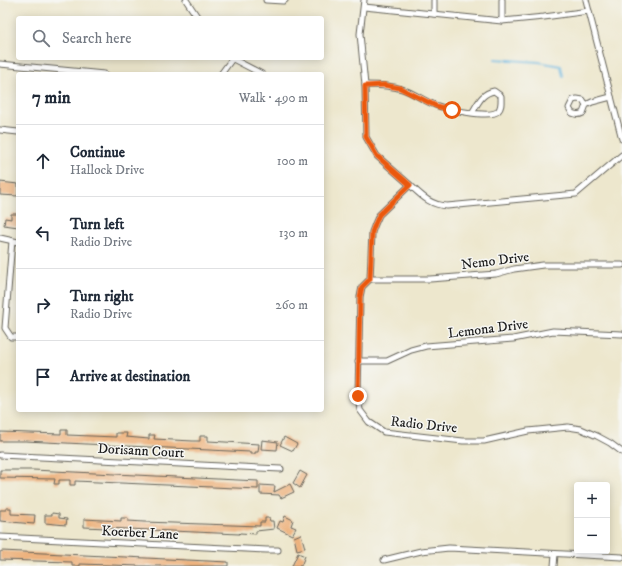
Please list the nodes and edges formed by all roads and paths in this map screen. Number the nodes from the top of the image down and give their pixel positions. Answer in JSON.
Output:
{"nodes":[{"id":1,"x":186,"y":0,"type":"edge"},
{"id":2,"x":266,"y":0,"type":"edge"},
{"id":3,"x":284,"y":0,"type":"edge"},
{"id":4,"x":364,"y":0,"type":"edge"},
{"id":5,"x":434,"y":0,"type":"edge"},
{"id":6,"x":502,"y":0,"type":"edge"},
{"id":7,"x":586,"y":0,"type":"edge"},
{"id":8,"x":364,"y":7,"type":"junction"},
{"id":9,"x":589,"y":11,"type":"junction"},
{"id":10,"x":434,"y":14,"type":"junction"},
{"id":11,"x":197,"y":16,"type":"edge"},
{"id":12,"x":502,"y":21,"type":"junction"},
{"id":13,"x":231,"y":60,"type":"edge"},
{"id":14,"x":236,"y":60,"type":"edge"},
{"id":15,"x":0,"y":64,"type":"edge"},
{"id":16,"x":83,"y":72,"type":"edge"},
{"id":17,"x":222,"y":72,"type":"edge"},
{"id":18,"x":258,"y":72,"type":"edge"},
{"id":19,"x":365,"y":86,"type":"junction"},
{"id":20,"x":611,"y":97,"type":"junction"},
{"id":21,"x":586,"y":105,"type":"dead end"},
{"id":22,"x":472,"y":113,"type":"dead end"},
{"id":23,"x":0,"y":130,"type":"edge"},
{"id":24,"x":16,"y":132,"type":"edge"},
{"id":25,"x":622,"y":139,"type":"edge"},
{"id":26,"x":622,"y":155,"type":"edge"},
{"id":27,"x":410,"y":185,"type":"junction"},
{"id":28,"x":0,"y":238,"type":"edge"},
{"id":29,"x":12,"y":241,"type":"junction"},
{"id":30,"x":16,"y":242,"type":"edge"},
{"id":31,"x":622,"y":265,"type":"edge"},
{"id":32,"x":370,"y":279,"type":"junction"},
{"id":33,"x":622,"y":334,"type":"edge"},
{"id":34,"x":16,"y":337,"type":"edge"},
{"id":35,"x":358,"y":361,"type":"junction"},
{"id":36,"x":622,"y":452,"type":"edge"},
{"id":37,"x":0,"y":455,"type":"edge"},
{"id":38,"x":281,"y":469,"type":"dead end"},
{"id":39,"x":0,"y":537,"type":"edge"},
{"id":40,"x":278,"y":550,"type":"dead end"},
{"id":41,"x":555,"y":554,"type":"junction"},
{"id":42,"x":622,"y":557,"type":"edge"},
{"id":43,"x":384,"y":560,"type":"dead end"},
{"id":44,"x":554,"y":566,"type":"edge"}],
"edges":[{"from":1,"to":11,"type":"street"},
{"from":2,"to":3,"type":"street"},
{"from":4,"to":8,"type":"street"},
{"from":5,"to":10,"type":"street"},
{"from":6,"to":12,"type":"street"},
{"from":7,"to":9,"type":"street"},
{"from":8,"to":10,"type":"street"},
{"from":8,"to":19,"type":"street"},
{"from":9,"to":12,"type":"street"},
{"from":9,"to":20,"type":"street"},
{"from":10,"to":12,"type":"street"},
{"from":13,"to":17,"type":"street"},
{"from":14,"to":18,"type":"street"},
{"from":15,"to":16,"type":"street"},
{"from":19,"to":22,"type":"street"},
{"from":19,"to":27,"type":"street"},
{"from":20,"to":21,"type":"street"},
{"from":20,"to":25,"type":"street"},
{"from":23,"to":24,"type":"street"},
{"from":26,"to":27,"type":"street"},
{"from":27,"to":32,"type":"street","name":"Radio Drive"},
{"from":28,"to":29,"type":"street"},
{"from":29,"to":30,"type":"street"},
{"from":29,"to":34,"type":"street"},
{"from":31,"to":32,"type":"street","name":"Nemo Drive"},
{"from":32,"to":35,"type":"street","name":"Radio Drive"},
{"from":33,"to":35,"type":"street","name":"Lemona Drive"},
{"from":35,"to":36,"type":"street","name":"Radio Drive"},
{"from":37,"to":38,"type":"street","name":"Dorisann Court"},
{"from":39,"to":40,"type":"street","name":"Koerber Lane"},
{"from":41,"to":42,"type":"street"},
{"from":41,"to":43,"type":"street"},
{"from":41,"to":44,"type":"street"}]}
